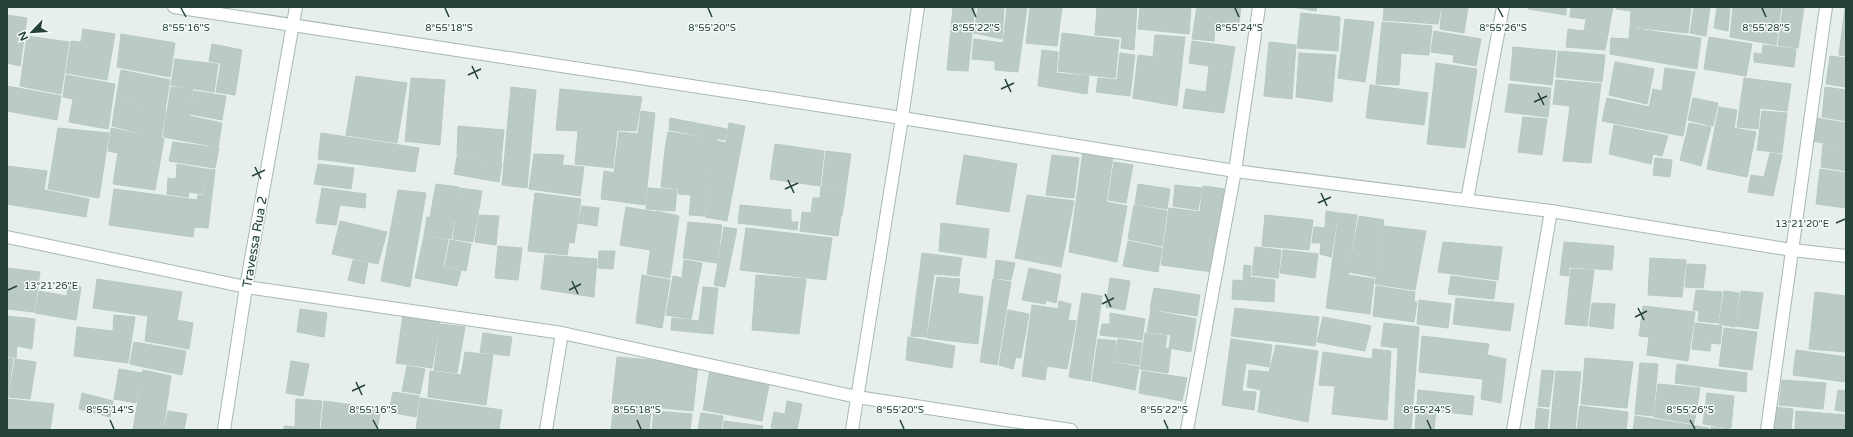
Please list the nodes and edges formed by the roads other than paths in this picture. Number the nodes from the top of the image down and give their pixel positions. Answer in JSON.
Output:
{"nodes":[{"id":1,"x":174,"y":7,"type":"edge"},
{"id":2,"x":296,"y":7,"type":"edge"},
{"id":3,"x":918,"y":7,"type":"edge"},
{"id":4,"x":1259,"y":7,"type":"edge"},
{"id":5,"x":1503,"y":7,"type":"edge"},
{"id":6,"x":1826,"y":7,"type":"edge"},
{"id":7,"x":293,"y":26,"type":"junction"},
{"id":8,"x":902,"y":118,"type":"junction"},
{"id":9,"x":1234,"y":171,"type":"junction"},
{"id":10,"x":1467,"y":200,"type":"junction"},
{"id":11,"x":1551,"y":211,"type":"junction"},
{"id":12,"x":7,"y":237,"type":"edge"},
{"id":13,"x":1792,"y":250,"type":"junction"},
{"id":14,"x":1846,"y":256,"type":"edge"},
{"id":15,"x":246,"y":287,"type":"junction"},
{"id":16,"x":562,"y":333,"type":"junction"},
{"id":17,"x":857,"y":397,"type":"junction"},
{"id":18,"x":224,"y":430,"type":"edge"},
{"id":19,"x":546,"y":430,"type":"edge"},
{"id":20,"x":852,"y":430,"type":"edge"},
{"id":21,"x":1071,"y":430,"type":"edge"},
{"id":22,"x":1187,"y":430,"type":"edge"},
{"id":23,"x":1513,"y":430,"type":"edge"},
{"id":24,"x":1767,"y":430,"type":"edge"}],
"edges":[{"from":1,"to":7,"type":"street"},
{"from":2,"to":7,"type":"street","name":"Travessa Rua 2"},
{"from":3,"to":8,"type":"street"},
{"from":4,"to":9,"type":"street"},
{"from":5,"to":10,"type":"street"},
{"from":6,"to":13,"type":"street"},
{"from":7,"to":8,"type":"street"},
{"from":7,"to":15,"type":"street","name":"Travessa Rua 2"},
{"from":8,"to":9,"type":"street"},
{"from":8,"to":17,"type":"street"},
{"from":9,"to":10,"type":"street"},
{"from":9,"to":22,"type":"street"},
{"from":10,"to":11,"type":"street"},
{"from":11,"to":13,"type":"street"},
{"from":11,"to":23,"type":"street"},
{"from":12,"to":15,"type":"street"},
{"from":13,"to":14,"type":"street"},
{"from":13,"to":24,"type":"street"},
{"from":15,"to":16,"type":"street"},
{"from":15,"to":18,"type":"street","name":"Travessa Rua 2"},
{"from":16,"to":17,"type":"street"},
{"from":16,"to":19,"type":"street"},
{"from":17,"to":20,"type":"street"},
{"from":17,"to":21,"type":"street"}]}
